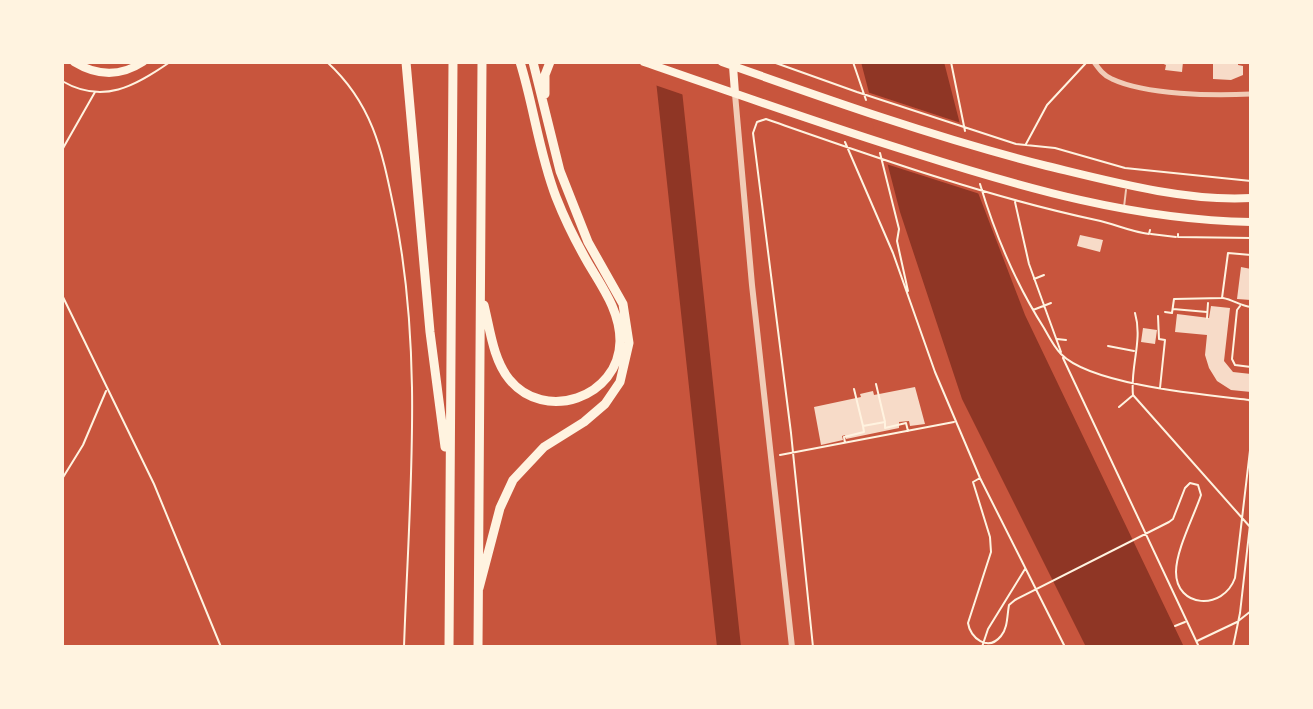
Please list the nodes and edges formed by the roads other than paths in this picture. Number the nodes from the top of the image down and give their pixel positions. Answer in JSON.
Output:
{"nodes":[{"id":1,"x":74,"y":62,"type":"edge"},
{"id":2,"x":143,"y":62,"type":"edge"},
{"id":3,"x":453,"y":62,"type":"edge"},
{"id":4,"x":482,"y":62,"type":"edge"},
{"id":5,"x":520,"y":62,"type":"edge"},
{"id":6,"x":533,"y":62,"type":"edge"},
{"id":7,"x":550,"y":62,"type":"edge"},
{"id":8,"x":644,"y":62,"type":"edge"},
{"id":9,"x":722,"y":62,"type":"edge"},
{"id":10,"x":1094,"y":62,"type":"edge"},
{"id":11,"x":408,"y":64,"type":"edge"},
{"id":12,"x":733,"y":64,"type":"edge"},
{"id":13,"x":735,"y":93,"type":"junction"},
{"id":14,"x":1251,"y":94,"type":"edge"},
{"id":15,"x":546,"y":114,"type":"junction"},
{"id":16,"x":1127,"y":185,"type":"junction"},
{"id":17,"x":1251,"y":198,"type":"edge"},
{"id":18,"x":1124,"y":209,"type":"junction"},
{"id":19,"x":1251,"y":222,"type":"edge"},
{"id":20,"x":481,"y":294,"type":"junction"},
{"id":21,"x":449,"y":474,"type":"junction"},
{"id":22,"x":479,"y":588,"type":"junction"},
{"id":23,"x":449,"y":647,"type":"edge"},
{"id":24,"x":478,"y":647,"type":"edge"},
{"id":25,"x":792,"y":647,"type":"edge"}],
"edges":[{"from":1,"to":2,"type":"main road"},
{"from":3,"to":21,"type":"highway"},
{"from":4,"to":20,"type":"highway"},
{"from":5,"to":20,"type":"highway"},
{"from":6,"to":15,"type":"highway"},
{"from":7,"to":15,"type":"highway"},
{"from":8,"to":13,"type":"main road"},
{"from":9,"to":12,"type":"main road"},
{"from":10,"to":14,"type":"street"},
{"from":11,"to":21,"type":"highway"},
{"from":12,"to":13,"type":"main road"},
{"from":12,"to":16,"type":"main road"},
{"from":13,"to":18,"type":"main road"},
{"from":13,"to":25,"type":"street"},
{"from":15,"to":22,"type":"highway"},
{"from":16,"to":17,"type":"main road"},
{"from":16,"to":18,"type":"lane"},
{"from":18,"to":19,"type":"main road"},
{"from":20,"to":22,"type":"highway"},
{"from":21,"to":23,"type":"highway"},
{"from":22,"to":24,"type":"highway"}]}
